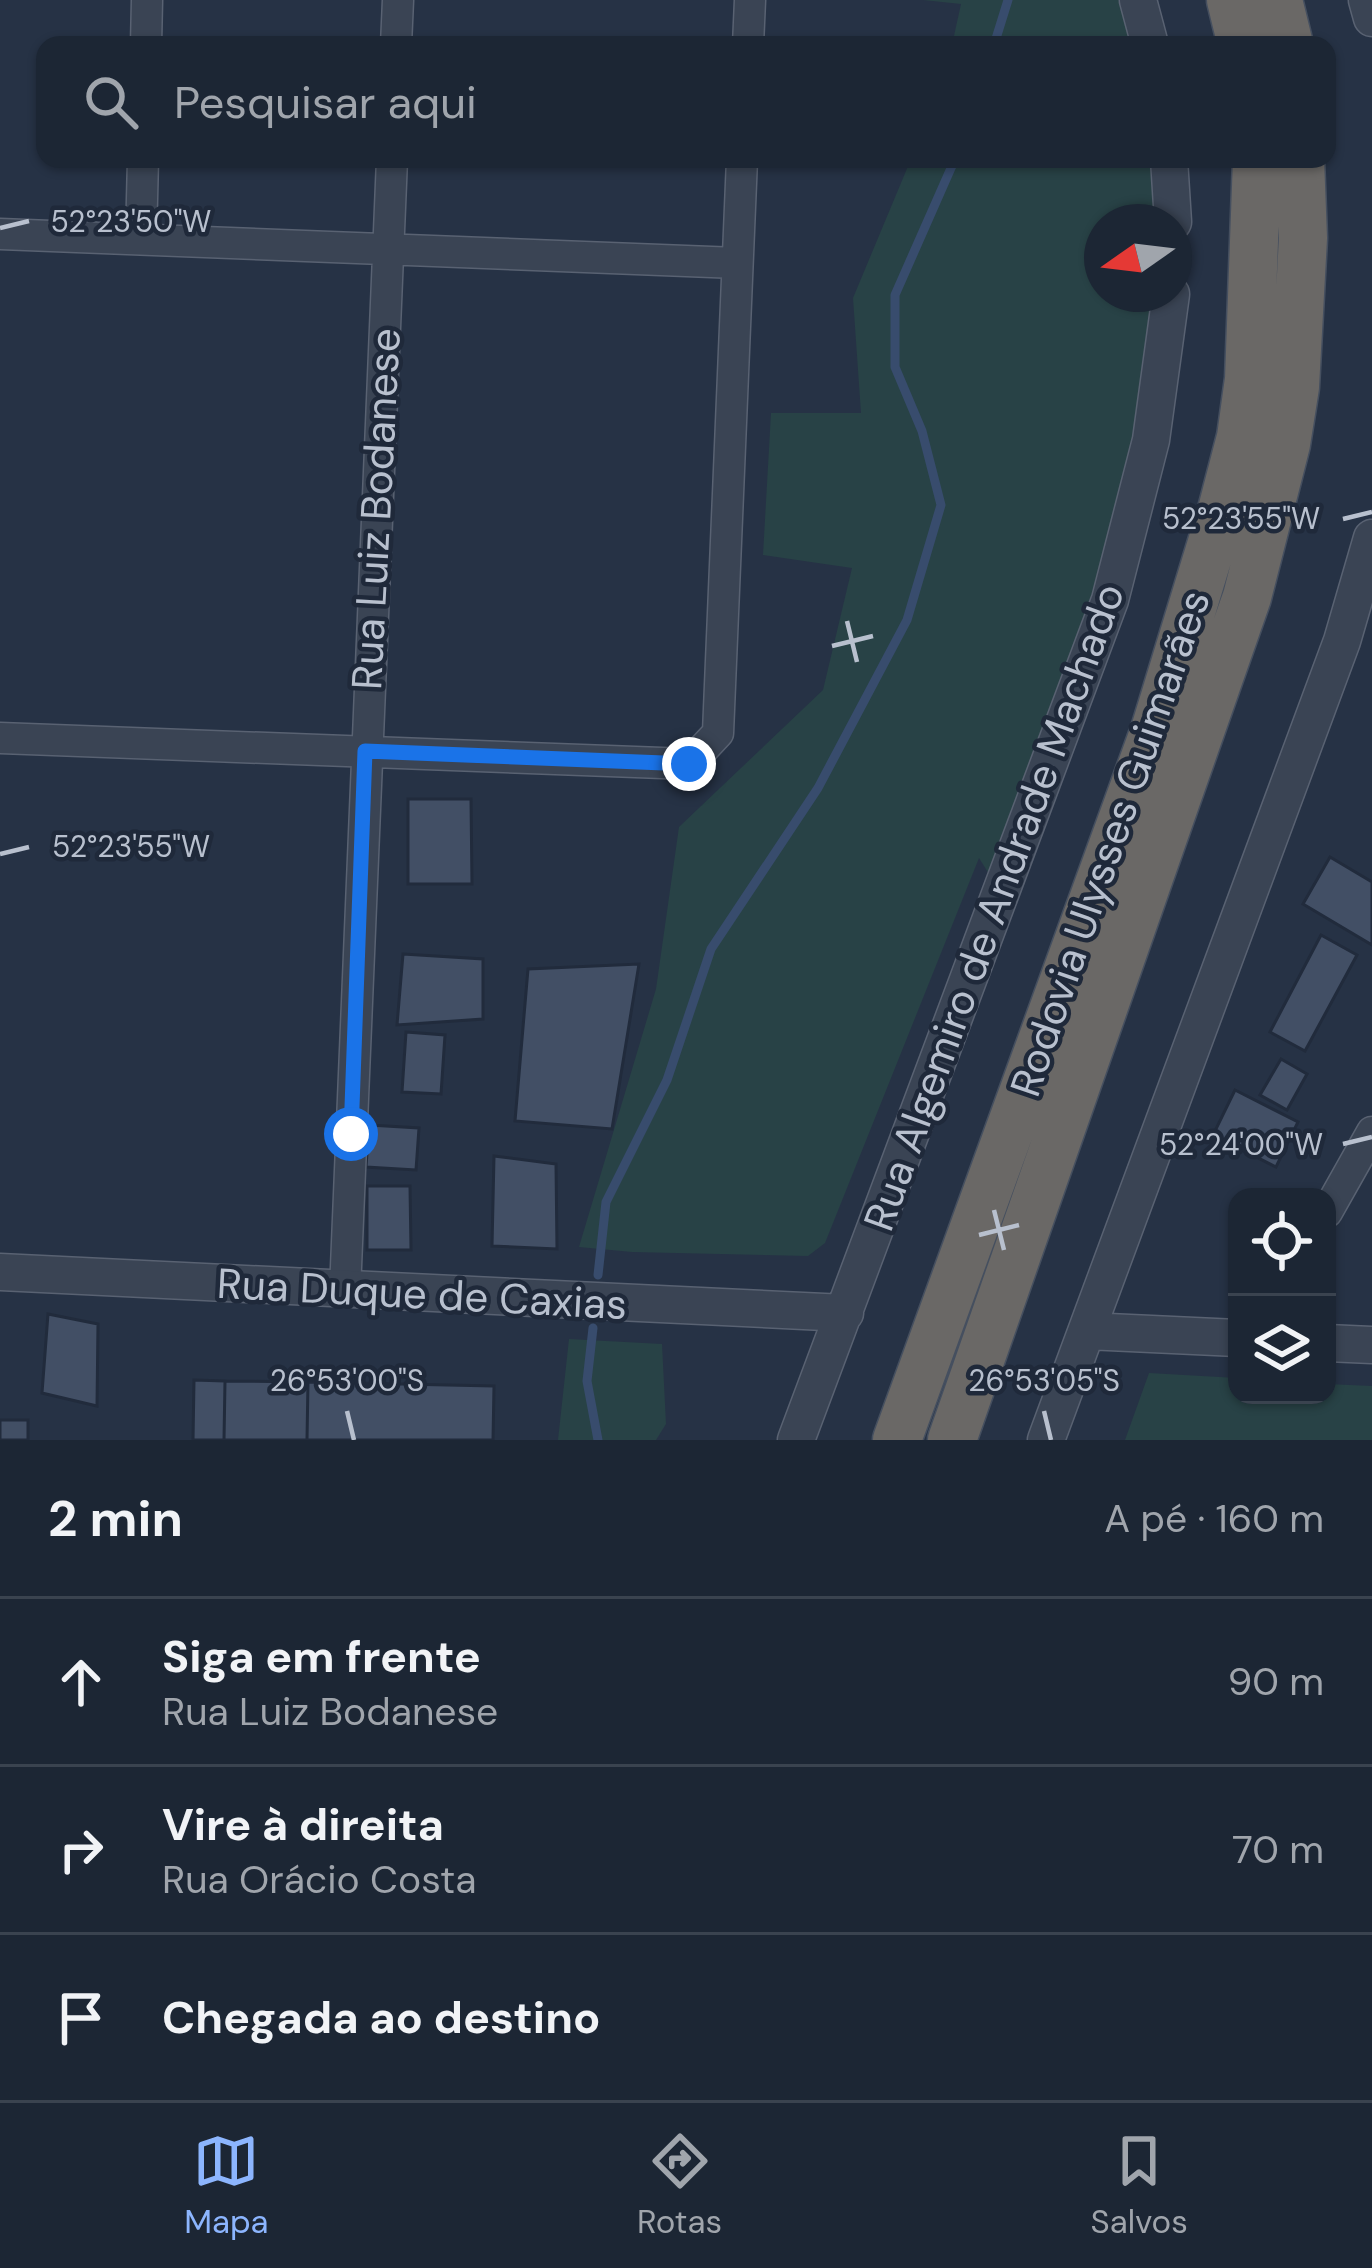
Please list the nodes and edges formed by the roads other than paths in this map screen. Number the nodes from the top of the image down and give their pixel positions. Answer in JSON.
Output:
{"nodes":[{"id":1,"x":147,"y":0,"type":"edge"},
{"id":2,"x":398,"y":0,"type":"edge"},
{"id":3,"x":750,"y":0,"type":"edge"},
{"id":4,"x":1138,"y":0,"type":"edge"},
{"id":5,"x":1231,"y":0,"type":"edge"},
{"id":6,"x":1278,"y":0,"type":"edge"},
{"id":7,"x":1367,"y":0,"type":"edge"},
{"id":8,"x":1372,"y":18,"type":"edge"},
{"id":9,"x":146,"y":36,"type":"edge"},
{"id":10,"x":397,"y":36,"type":"edge"},
{"id":11,"x":748,"y":36,"type":"edge"},
{"id":12,"x":1148,"y":36,"type":"edge"},
{"id":13,"x":1240,"y":36,"type":"edge"},
{"id":14,"x":1287,"y":36,"type":"edge"},
{"id":15,"x":143,"y":168,"type":"edge"},
{"id":16,"x":392,"y":168,"type":"edge"},
{"id":17,"x":742,"y":168,"type":"edge"},
{"id":18,"x":1170,"y":168,"type":"edge"},
{"id":19,"x":1257,"y":168,"type":"edge"},
{"id":20,"x":1300,"y":168,"type":"edge"},
{"id":21,"x":1172,"y":204,"type":"edge"},
{"id":22,"x":0,"y":234,"type":"edge"},
{"id":23,"x":141,"y":239,"type":"junction"},
{"id":24,"x":388,"y":250,"type":"junction"},
{"id":25,"x":737,"y":263,"type":"junction"},
{"id":26,"x":1169,"y":312,"type":"edge"},
{"id":27,"x":1372,"y":538,"type":"edge"},
{"id":28,"x":0,"y":738,"type":"edge"},
{"id":29,"x":365,"y":751,"type":"junction"},
{"id":30,"x":1372,"y":1132,"type":"edge"},
{"id":31,"x":1336,"y":1196,"type":"edge"},
{"id":32,"x":0,"y":1273,"type":"edge"},
{"id":33,"x":345,"y":1291,"type":"junction"},
{"id":34,"x":845,"y":1313,"type":"junction"},
{"id":35,"x":1088,"y":1331,"type":"junction"},
{"id":36,"x":1228,"y":1338,"type":"edge"},
{"id":37,"x":1336,"y":1343,"type":"edge"},
{"id":38,"x":1372,"y":1345,"type":"edge"},
{"id":39,"x":796,"y":1440,"type":"edge"},
{"id":40,"x":897,"y":1440,"type":"edge"},
{"id":41,"x":952,"y":1440,"type":"edge"},
{"id":42,"x":1046,"y":1440,"type":"edge"}],
"edges":[{"from":1,"to":9,"type":"street"},
{"from":2,"to":10,"type":"street"},
{"from":3,"to":11,"type":"street"},
{"from":4,"to":12,"type":"street"},
{"from":5,"to":13,"type":"highway"},
{"from":6,"to":14,"type":"highway"},
{"from":7,"to":8,"type":"street"},
{"from":15,"to":23,"type":"street"},
{"from":16,"to":24,"type":"street","name":"Rua Luiz Bodanese"},
{"from":17,"to":25,"type":"street"},
{"from":18,"to":21,"type":"street"},
{"from":19,"to":40,"type":"highway","name":"Rodovia Ulysses Guimarães"},
{"from":20,"to":41,"type":"highway","name":"Rodovia Ulysses Guimarães"},
{"from":22,"to":23,"type":"street"},
{"from":23,"to":24,"type":"street"},
{"from":24,"to":25,"type":"street"},
{"from":24,"to":29,"type":"street","name":"Rua Luiz Bodanese"},
{"from":25,"to":29,"type":"street"},
{"from":26,"to":34,"type":"street","name":"Rua Algemiro de Andrade Machado"},
{"from":27,"to":35,"type":"street"},
{"from":28,"to":29,"type":"street"},
{"from":29,"to":33,"type":"street","name":"Rua Luiz Bodanese"},
{"from":30,"to":31,"type":"street"},
{"from":32,"to":33,"type":"street","name":"Rua Duque de Caxias"},
{"from":33,"to":34,"type":"street","name":"Rua Duque de Caxias"},
{"from":34,"to":39,"type":"street","name":"Rua Algemiro de Andrade Machado"},
{"from":35,"to":36,"type":"street"},
{"from":35,"to":42,"type":"street"},
{"from":37,"to":38,"type":"street"}]}
